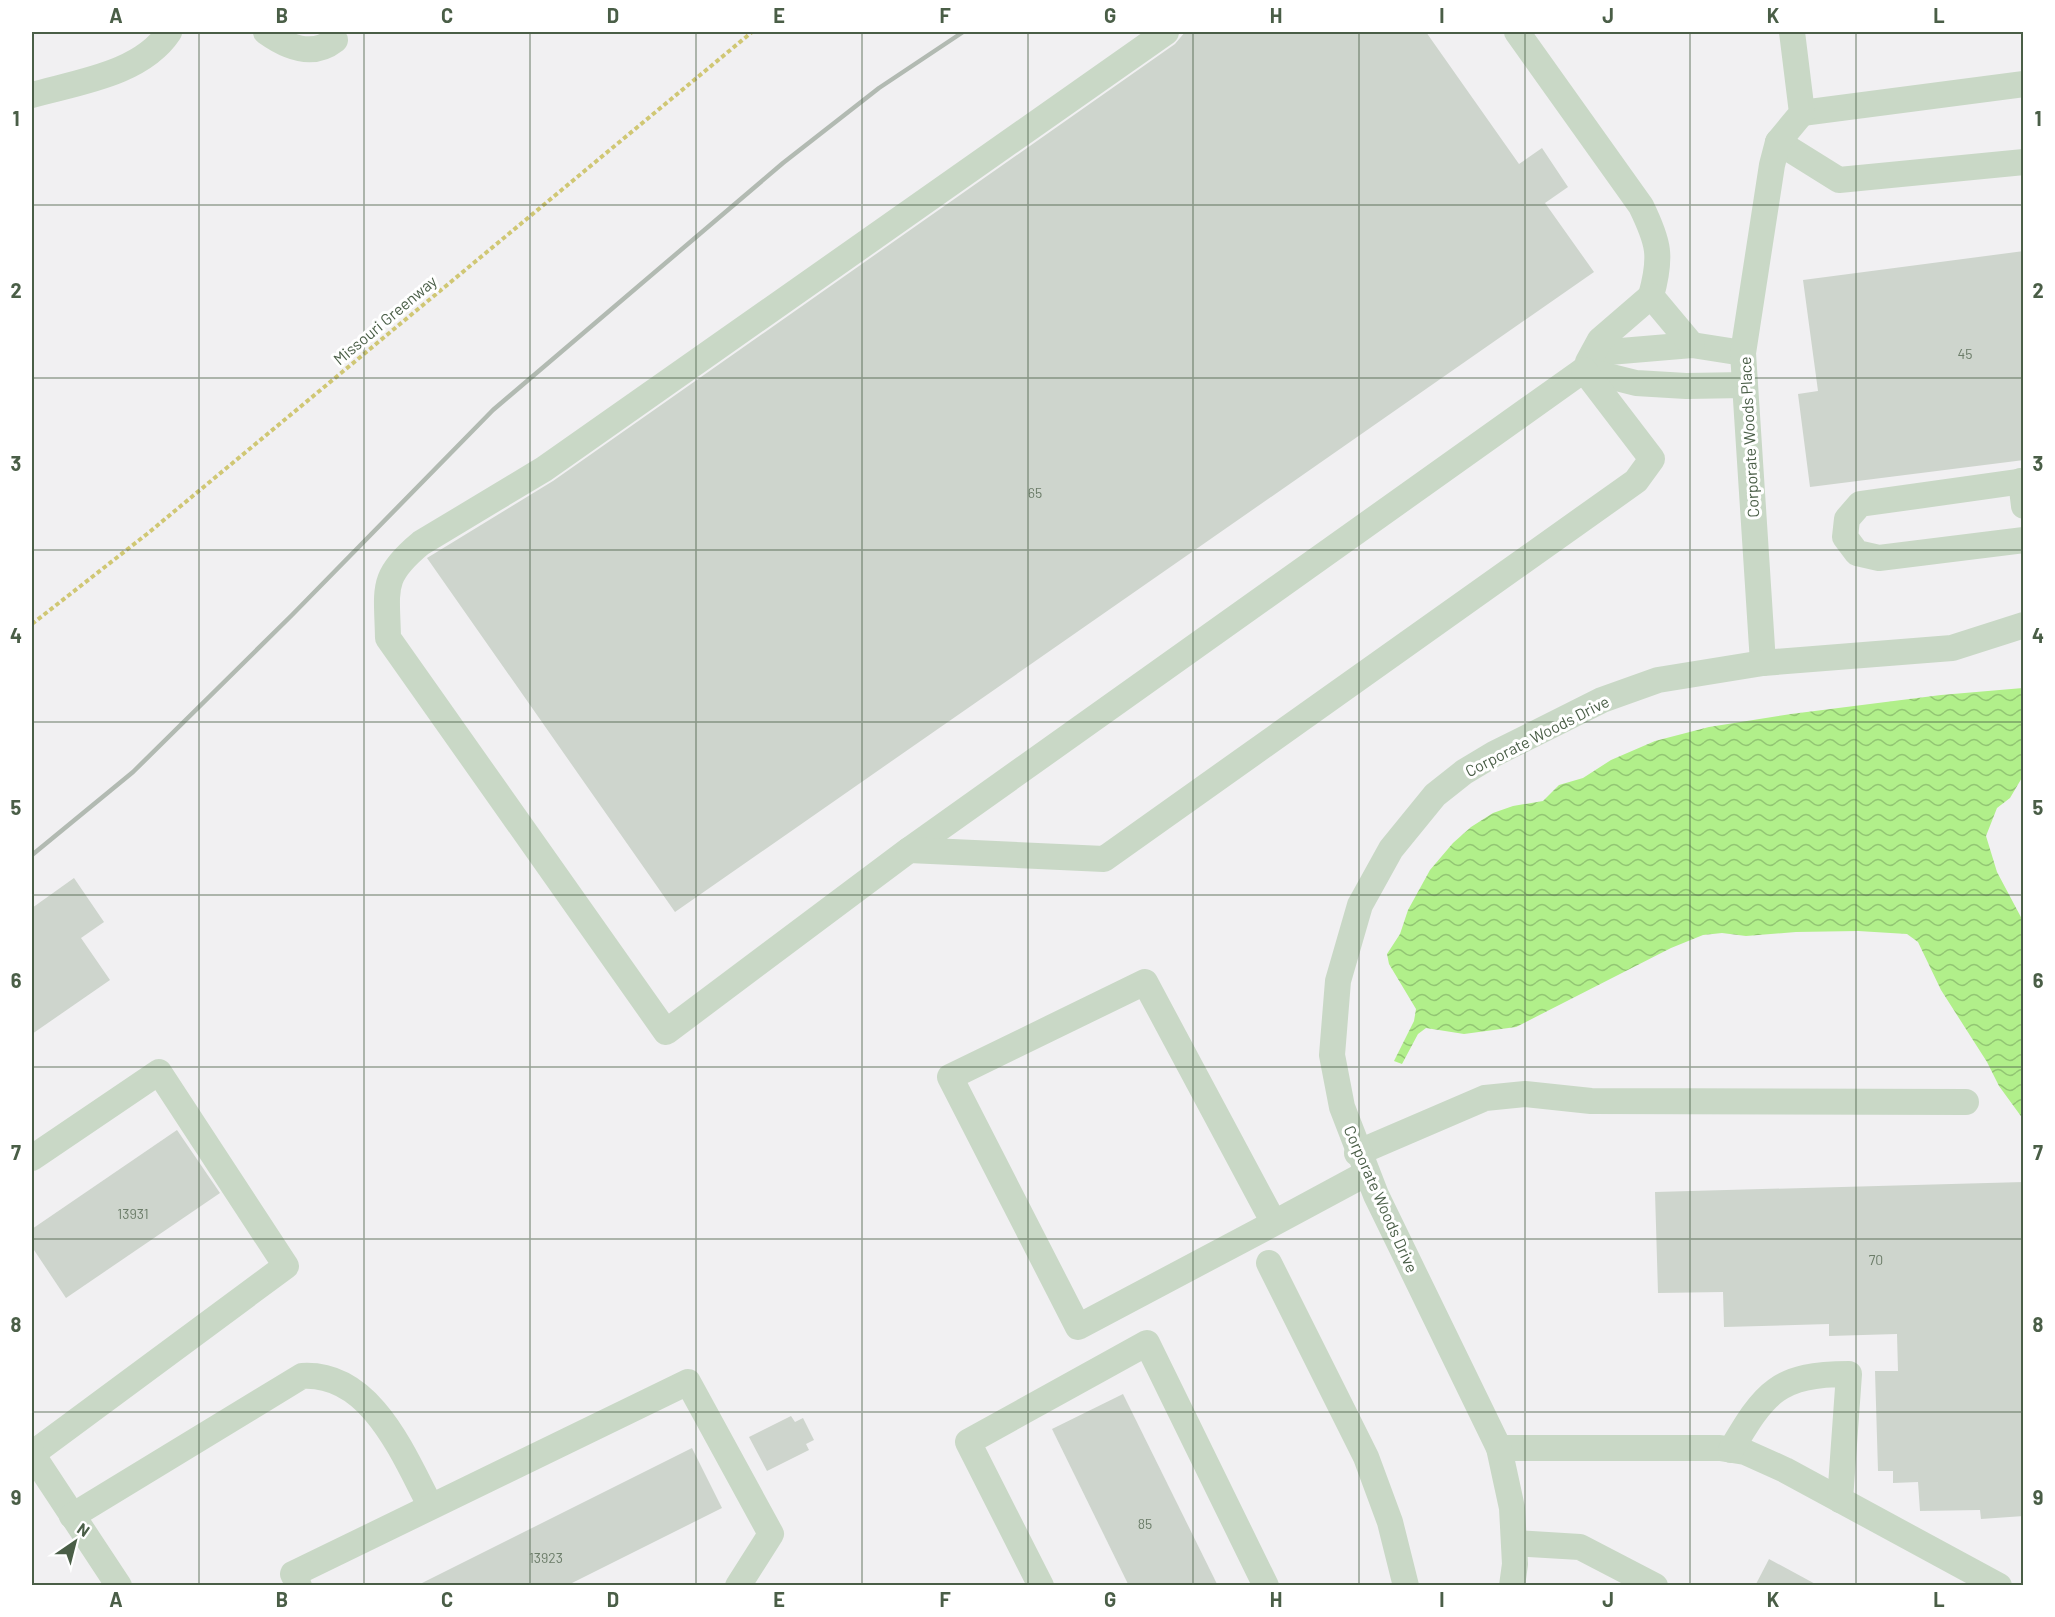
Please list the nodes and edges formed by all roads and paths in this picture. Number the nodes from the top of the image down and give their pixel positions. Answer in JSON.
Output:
{"nodes":[{"id":1,"x":169,"y":32,"type":"edge"},
{"id":2,"x":266,"y":32,"type":"edge"},
{"id":3,"x":752,"y":32,"type":"edge"},
{"id":4,"x":1166,"y":32,"type":"edge"},
{"id":5,"x":1517,"y":32,"type":"edge"},
{"id":6,"x":1792,"y":32,"type":"edge"},
{"id":7,"x":335,"y":40,"type":"dead end"},
{"id":8,"x":2024,"y":84,"type":"edge"},
{"id":9,"x":32,"y":95,"type":"edge"},
{"id":10,"x":1802,"y":113,"type":"junction"},
{"id":11,"x":1778,"y":142,"type":"junction"},
{"id":12,"x":2024,"y":162,"type":"edge"},
{"id":13,"x":1651,"y":296,"type":"junction"},
{"id":14,"x":1692,"y":345,"type":"junction"},
{"id":15,"x":1743,"y":353,"type":"junction"},
{"id":16,"x":1584,"y":370,"type":"junction"},
{"id":17,"x":1745,"y":385,"type":"junction"},
{"id":18,"x":2023,"y":489,"type":"edge"},
{"id":19,"x":2024,"y":540,"type":"edge"},
{"id":20,"x":32,"y":624,"type":"edge"},
{"id":21,"x":2024,"y":625,"type":"edge"},
{"id":22,"x":1763,"y":663,"type":"junction"},
{"id":23,"x":909,"y":850,"type":"junction"},
{"id":24,"x":1966,"y":1102,"type":"dead end"},
{"id":25,"x":32,"y":1158,"type":"edge"},
{"id":26,"x":1362,"y":1163,"type":"junction"},
{"id":27,"x":1274,"y":1223,"type":"junction"},
{"id":28,"x":1269,"y":1263,"type":"dead end"},
{"id":29,"x":1499,"y":1448,"type":"junction"},
{"id":30,"x":1731,"y":1450,"type":"junction"},
{"id":31,"x":32,"y":1454,"type":"edge"},
{"id":32,"x":1840,"y":1500,"type":"junction"},
{"id":33,"x":430,"y":1505,"type":"junction"},
{"id":34,"x":72,"y":1516,"type":"junction"},
{"id":35,"x":1514,"y":1544,"type":"junction"},
{"id":36,"x":120,"y":1586,"type":"edge"},
{"id":37,"x":299,"y":1586,"type":"edge"},
{"id":38,"x":738,"y":1586,"type":"edge"},
{"id":39,"x":1041,"y":1586,"type":"edge"},
{"id":40,"x":1266,"y":1586,"type":"edge"},
{"id":41,"x":1406,"y":1586,"type":"edge"},
{"id":42,"x":1512,"y":1586,"type":"edge"},
{"id":43,"x":1655,"y":1586,"type":"edge"},
{"id":44,"x":2000,"y":1586,"type":"edge"}],
"edges":[{"from":1,"to":9,"type":"street"},
{"from":2,"to":7,"type":"street"},
{"from":3,"to":20,"type":"path","name":"Missouri Greenway"},
{"from":4,"to":23,"type":"street"},
{"from":5,"to":13,"type":"street"},
{"from":6,"to":10,"type":"street"},
{"from":8,"to":10,"type":"street"},
{"from":10,"to":11,"type":"street"},
{"from":11,"to":12,"type":"street"},
{"from":11,"to":15,"type":"street","name":"Corporate Woods Place"},
{"from":13,"to":14,"type":"street"},
{"from":13,"to":16,"type":"street"},
{"from":14,"to":15,"type":"street"},
{"from":14,"to":16,"type":"street"},
{"from":15,"to":17,"type":"street","name":"Corporate Woods Place"},
{"from":16,"to":17,"type":"street"},
{"from":16,"to":23,"type":"street"},
{"from":16,"to":23,"type":"street"},
{"from":17,"to":22,"type":"street","name":"Corporate Woods Place"},
{"from":18,"to":19,"type":"street"},
{"from":21,"to":22,"type":"street","name":"Corporate Woods Drive"},
{"from":22,"to":26,"type":"street","name":"Corporate Woods Drive"},
{"from":24,"to":26,"type":"street"},
{"from":25,"to":31,"type":"street"},
{"from":26,"to":27,"type":"street"},
{"from":26,"to":29,"type":"street","name":"Corporate Woods Drive"},
{"from":27,"to":27,"type":"street"},
{"from":28,"to":41,"type":"street"},
{"from":29,"to":30,"type":"street"},
{"from":29,"to":35,"type":"street","name":"Corporate Woods Drive"},
{"from":30,"to":32,"type":"street"},
{"from":30,"to":32,"type":"street"},
{"from":31,"to":34,"type":"street"},
{"from":32,"to":44,"type":"street"},
{"from":33,"to":34,"type":"street"},
{"from":33,"to":37,"type":"street"},
{"from":33,"to":38,"type":"street"},
{"from":34,"to":36,"type":"street"},
{"from":35,"to":42,"type":"street","name":"Corporate Woods Drive"},
{"from":35,"to":43,"type":"street"},
{"from":39,"to":40,"type":"street"}]}
